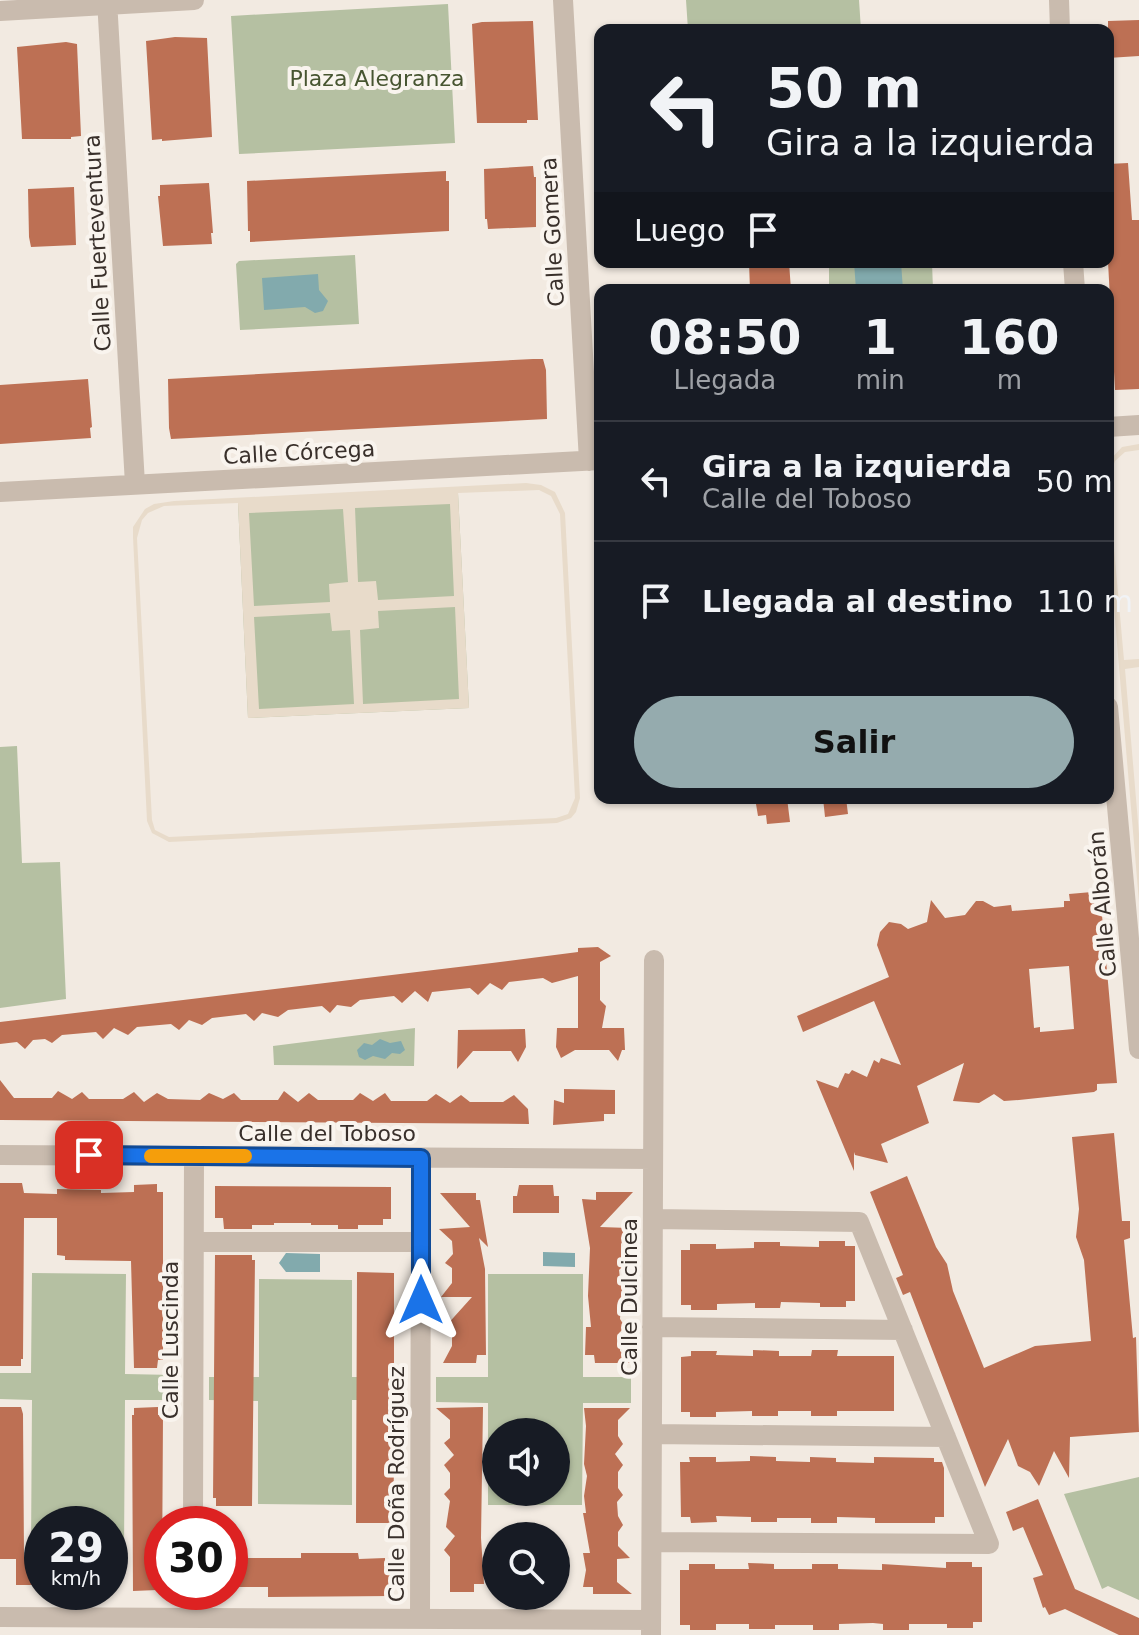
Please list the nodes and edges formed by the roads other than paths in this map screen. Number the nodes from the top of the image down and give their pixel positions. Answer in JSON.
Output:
{"nodes":[{"id":1,"x":194,"y":0,"type":"edge"},
{"id":2,"x":563,"y":0,"type":"edge"},
{"id":3,"x":1059,"y":0,"type":"edge"},
{"id":4,"x":107,"y":3,"type":"edge"},
{"id":5,"x":0,"y":11,"type":"edge"},
{"id":6,"x":1060,"y":24,"type":"edge"},
{"id":7,"x":1139,"y":425,"type":"edge"},
{"id":8,"x":1114,"y":427,"type":"edge"},
{"id":9,"x":594,"y":461,"type":"edge"},
{"id":10,"x":135,"y":484,"type":"junction"},
{"id":11,"x":0,"y":492,"type":"edge"},
{"id":12,"x":1114,"y":773,"type":"edge"},
{"id":13,"x":654,"y":960,"type":"dead end"},
{"id":14,"x":1139,"y":1049,"type":"edge"},
{"id":15,"x":0,"y":1155,"type":"edge"},
{"id":16,"x":194,"y":1156,"type":"junction"},
{"id":17,"x":421,"y":1158,"type":"junction"},
{"id":18,"x":653,"y":1159,"type":"junction"},
{"id":19,"x":653,"y":1219,"type":"junction"},
{"id":20,"x":194,"y":1242,"type":"junction"},
{"id":21,"x":421,"y":1242,"type":"junction"},
{"id":22,"x":652,"y":1327,"type":"junction"},
{"id":23,"x":903,"y":1330,"type":"junction"},
{"id":24,"x":652,"y":1434,"type":"junction"},
{"id":25,"x":946,"y":1437,"type":"junction"},
{"id":26,"x":193,"y":1506,"type":"edge"},
{"id":27,"x":652,"y":1542,"type":"junction"},
{"id":28,"x":193,"y":1610,"type":"edge"},
{"id":29,"x":0,"y":1617,"type":"edge"},
{"id":30,"x":193,"y":1618,"type":"junction"},
{"id":31,"x":420,"y":1619,"type":"junction"},
{"id":32,"x":651,"y":1627,"type":"edge"}],
"edges":[{"from":1,"to":4,"type":"street"},
{"from":2,"to":9,"type":"street","name":"Calle Gomera"},
{"from":3,"to":6,"type":"street"},
{"from":4,"to":5,"type":"street"},
{"from":4,"to":10,"type":"street","name":"Calle Fuerteventura"},
{"from":7,"to":8,"type":"street"},
{"from":9,"to":10,"type":"street","name":"Calle Córcega"},
{"from":10,"to":11,"type":"street","name":"Calle Córcega"},
{"from":12,"to":14,"type":"street","name":"Calle Alborán"},
{"from":13,"to":18,"type":"street","name":"Calle Dulcinea"},
{"from":15,"to":16,"type":"street","name":"Calle del Toboso"},
{"from":16,"to":17,"type":"street","name":"Calle del Toboso"},
{"from":16,"to":20,"type":"street","name":"Calle Luscinda"},
{"from":17,"to":18,"type":"street","name":"Calle del Toboso"},
{"from":17,"to":21,"type":"street","name":"Calle Doña Rodríguez"},
{"from":18,"to":19,"type":"street","name":"Calle Dulcinea"},
{"from":19,"to":22,"type":"street","name":"Calle Dulcinea"},
{"from":19,"to":23,"type":"street"},
{"from":20,"to":21,"type":"street"},
{"from":20,"to":26,"type":"street","name":"Calle Luscinda"},
{"from":21,"to":31,"type":"street","name":"Calle Doña Rodríguez"},
{"from":22,"to":23,"type":"street"},
{"from":22,"to":24,"type":"street","name":"Calle Dulcinea"},
{"from":23,"to":25,"type":"street"},
{"from":24,"to":25,"type":"street"},
{"from":24,"to":27,"type":"street","name":"Calle Dulcinea"},
{"from":25,"to":27,"type":"street"},
{"from":27,"to":32,"type":"street","name":"Calle Dulcinea"},
{"from":28,"to":30,"type":"street"},
{"from":29,"to":30,"type":"street"},
{"from":30,"to":31,"type":"street"},
{"from":31,"to":32,"type":"street"}]}
